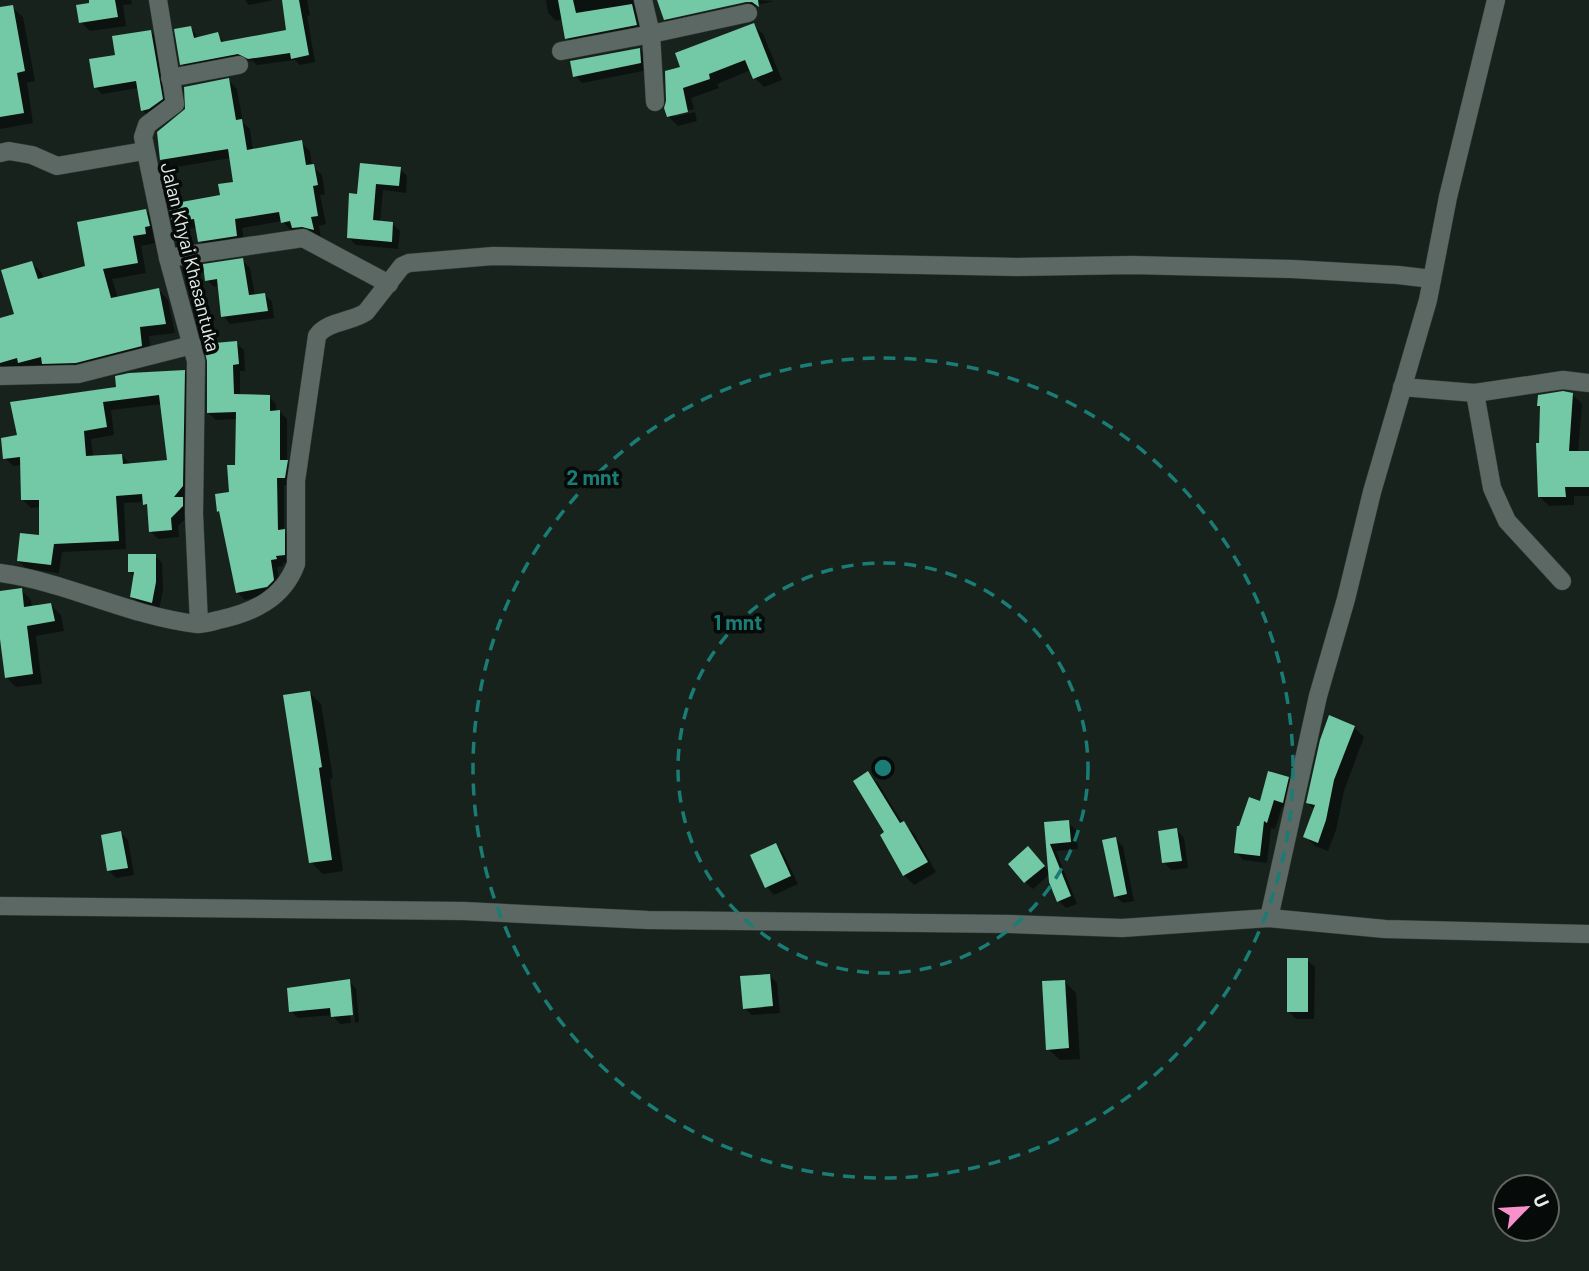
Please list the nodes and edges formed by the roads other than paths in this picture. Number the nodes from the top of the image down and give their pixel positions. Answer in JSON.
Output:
{"nodes":[{"id":1,"x":158,"y":0,"type":"edge"},
{"id":2,"x":643,"y":0,"type":"edge"},
{"id":3,"x":1496,"y":0,"type":"edge"},
{"id":4,"x":748,"y":13,"type":"dead end"},
{"id":5,"x":651,"y":34,"type":"junction"},
{"id":6,"x":561,"y":51,"type":"dead end"},
{"id":7,"x":239,"y":65,"type":"dead end"},
{"id":8,"x":170,"y":78,"type":"junction"},
{"id":9,"x":655,"y":102,"type":"dead end"},
{"id":10,"x":144,"y":151,"type":"junction"},
{"id":11,"x":0,"y":153,"type":"edge"},
{"id":12,"x":168,"y":258,"type":"junction"},
{"id":13,"x":1432,"y":279,"type":"junction"},
{"id":14,"x":388,"y":284,"type":"junction"},
{"id":15,"x":192,"y":345,"type":"junction"},
{"id":16,"x":0,"y":376,"type":"edge"},
{"id":17,"x":1589,"y":383,"type":"edge"},
{"id":18,"x":1402,"y":387,"type":"junction"},
{"id":19,"x":1475,"y":393,"type":"junction"},
{"id":20,"x":0,"y":563,"type":"edge"},
{"id":21,"x":0,"y":573,"type":"edge"},
{"id":22,"x":1562,"y":581,"type":"dead end"},
{"id":23,"x":199,"y":624,"type":"junction"},
{"id":24,"x":0,"y":906,"type":"edge"},
{"id":25,"x":1269,"y":918,"type":"junction"},
{"id":26,"x":1589,"y":934,"type":"edge"}],
"edges":[{"from":1,"to":8,"type":"street","name":"Jalan Khyai Khasantuka"},
{"from":2,"to":5,"type":"street"},
{"from":3,"to":13,"type":"street"},
{"from":4,"to":5,"type":"street"},
{"from":5,"to":6,"type":"street"},
{"from":5,"to":9,"type":"street"},
{"from":7,"to":8,"type":"street"},
{"from":8,"to":10,"type":"street","name":"Jalan Khyai Khasantuka"},
{"from":10,"to":11,"type":"street"},
{"from":10,"to":12,"type":"street","name":"Jalan Khyai Khasantuka"},
{"from":12,"to":14,"type":"street"},
{"from":12,"to":15,"type":"street","name":"Jalan Khyai Khasantuka"},
{"from":13,"to":14,"type":"street"},
{"from":13,"to":18,"type":"street"},
{"from":14,"to":23,"type":"street"},
{"from":15,"to":16,"type":"street"},
{"from":15,"to":23,"type":"street","name":"Jalan Khyai Khasantuka"},
{"from":17,"to":19,"type":"street"},
{"from":18,"to":19,"type":"street"},
{"from":18,"to":25,"type":"street"},
{"from":19,"to":22,"type":"street"},
{"from":20,"to":21,"type":"street"},
{"from":21,"to":23,"type":"street"},
{"from":24,"to":25,"type":"street"},
{"from":25,"to":26,"type":"street"}]}
